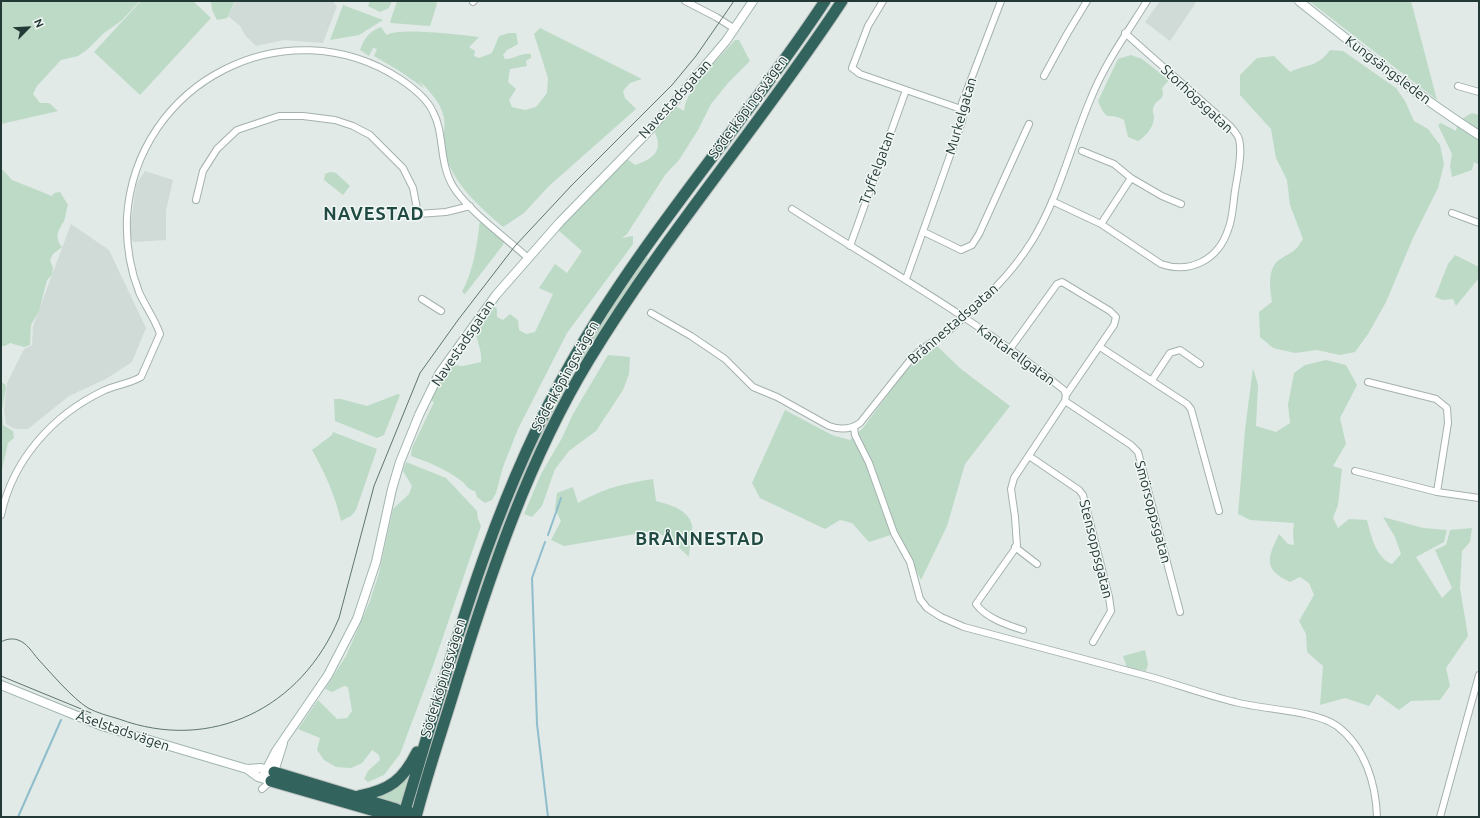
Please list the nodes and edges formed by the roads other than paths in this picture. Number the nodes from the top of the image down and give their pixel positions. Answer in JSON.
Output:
{"nodes":[{"id":1,"x":685,"y":1,"type":"edge"},
{"id":2,"x":753,"y":1,"type":"edge"},
{"id":3,"x":819,"y":1,"type":"edge"},
{"id":4,"x":825,"y":1,"type":"edge"},
{"id":5,"x":842,"y":1,"type":"edge"},
{"id":6,"x":883,"y":1,"type":"edge"},
{"id":7,"x":1001,"y":1,"type":"edge"},
{"id":8,"x":1087,"y":1,"type":"edge"},
{"id":9,"x":1147,"y":1,"type":"edge"},
{"id":10,"x":1299,"y":1,"type":"edge"},
{"id":11,"x":735,"y":29,"type":"junction"},
{"id":12,"x":805,"y":32,"type":"junction"},
{"id":13,"x":1125,"y":33,"type":"junction"},
{"id":14,"x":1044,"y":76,"type":"dead end"},
{"id":15,"x":1458,"y":86,"type":"dead end"},
{"id":16,"x":906,"y":90,"type":"junction"},
{"id":17,"x":1479,"y":92,"type":"edge"},
{"id":18,"x":961,"y":109,"type":"junction"},
{"id":19,"x":1029,"y":124,"type":"dead end"},
{"id":20,"x":1479,"y":135,"type":"edge"},
{"id":21,"x":1082,"y":151,"type":"dead end"},
{"id":22,"x":1131,"y":178,"type":"junction"},
{"id":23,"x":196,"y":200,"type":"dead end"},
{"id":24,"x":1052,"y":201,"type":"junction"},
{"id":25,"x":1181,"y":204,"type":"dead end"},
{"id":26,"x":470,"y":206,"type":"junction"},
{"id":27,"x":792,"y":209,"type":"dead end"},
{"id":28,"x":1452,"y":214,"type":"dead end"},
{"id":29,"x":1479,"y":223,"type":"edge"},
{"id":30,"x":1101,"y":224,"type":"junction"},
{"id":31,"x":924,"y":232,"type":"junction"},
{"id":32,"x":850,"y":246,"type":"junction"},
{"id":33,"x":528,"y":258,"type":"junction"},
{"id":34,"x":906,"y":280,"type":"junction"},
{"id":35,"x":422,"y":299,"type":"dead end"},
{"id":36,"x":441,"y":311,"type":"dead end"},
{"id":37,"x":651,"y":313,"type":"dead end"},
{"id":38,"x":963,"y":317,"type":"junction"},
{"id":39,"x":1100,"y":347,"type":"junction"},
{"id":40,"x":1010,"y":349,"type":"junction"},
{"id":41,"x":1200,"y":364,"type":"dead end"},
{"id":42,"x":1152,"y":380,"type":"junction"},
{"id":43,"x":1368,"y":382,"type":"dead end"},
{"id":44,"x":1066,"y":398,"type":"junction"},
{"id":45,"x":854,"y":427,"type":"junction"},
{"id":46,"x":1029,"y":456,"type":"junction"},
{"id":47,"x":1356,"y":471,"type":"dead end"},
{"id":48,"x":1437,"y":492,"type":"junction"},
{"id":49,"x":1479,"y":498,"type":"edge"},
{"id":50,"x":1219,"y":511,"type":"dead end"},
{"id":51,"x":1,"y":515,"type":"edge"},
{"id":52,"x":1015,"y":547,"type":"junction"},
{"id":53,"x":1037,"y":564,"type":"dead end"},
{"id":54,"x":1180,"y":612,"type":"dead end"},
{"id":55,"x":1023,"y":630,"type":"dead end"},
{"id":56,"x":1093,"y":642,"type":"dead end"},
{"id":57,"x":1479,"y":675,"type":"edge"},
{"id":58,"x":1,"y":685,"type":"edge"},
{"id":59,"x":1476,"y":696,"type":"edge"},
{"id":60,"x":428,"y":730,"type":"junction"},
{"id":61,"x":268,"y":775,"type":"junction"},
{"id":62,"x":356,"y":796,"type":"junction"},
{"id":63,"x":420,"y":802,"type":"junction"},
{"id":64,"x":384,"y":815,"type":"edge"},
{"id":65,"x":404,"y":816,"type":"edge"},
{"id":66,"x":416,"y":817,"type":"edge"},
{"id":67,"x":1377,"y":817,"type":"edge"},
{"id":68,"x":1440,"y":817,"type":"edge"}],
"edges":[{"from":1,"to":11,"type":"street"},
{"from":2,"to":11,"type":"street","name":"Navestadsgatan"},
{"from":3,"to":12,"type":"highway"},
{"from":4,"to":12,"type":"highway","name":"Söderköpingsvägen"},
{"from":5,"to":63,"type":"highway","name":"Söderköpingsvägen"},
{"from":6,"to":16,"type":"street"},
{"from":7,"to":18,"type":"street","name":"Murkelgatan"},
{"from":8,"to":14,"type":"street"},
{"from":9,"to":13,"type":"street","name":"Brånnestadsgatan"},
{"from":10,"to":20,"type":"street","name":"Kungsängsleden"},
{"from":11,"to":33,"type":"street","name":"Navestadsgatan"},
{"from":12,"to":60,"type":"highway","name":"Söderköpingsvägen"},
{"from":13,"to":24,"type":"street","name":"Brånnestadsgatan"},
{"from":13,"to":30,"type":"street","name":"Storhögsgatan"},
{"from":15,"to":17,"type":"street"},
{"from":16,"to":18,"type":"street"},
{"from":16,"to":32,"type":"street","name":"Tryffelgatan"},
{"from":18,"to":31,"type":"street","name":"Murkelgatan"},
{"from":19,"to":31,"type":"street"},
{"from":21,"to":22,"type":"street"},
{"from":22,"to":25,"type":"street"},
{"from":22,"to":30,"type":"street"},
{"from":23,"to":26,"type":"street"},
{"from":24,"to":30,"type":"street","name":"Storhögsgatan"},
{"from":24,"to":38,"type":"street","name":"Brånnestadsgatan"},
{"from":26,"to":33,"type":"street"},
{"from":26,"to":51,"type":"street"},
{"from":27,"to":32,"type":"street"},
{"from":28,"to":29,"type":"street"},
{"from":31,"to":34,"type":"street","name":"Murkelgatan"},
{"from":32,"to":34,"type":"street"},
{"from":33,"to":61,"type":"street","name":"Navestadsgatan"},
{"from":34,"to":38,"type":"street"},
{"from":35,"to":36,"type":"street"},
{"from":37,"to":45,"type":"street"},
{"from":38,"to":40,"type":"street","name":"Kantarellgatan"},
{"from":38,"to":45,"type":"street","name":"Brånnestadsgatan"},
{"from":39,"to":40,"type":"street","name":"Kantarellgatan"},
{"from":39,"to":42,"type":"street"},
{"from":39,"to":44,"type":"street","name":"Kantarellgatan"},
{"from":40,"to":44,"type":"street","name":"Kantarellgatan"},
{"from":41,"to":42,"type":"street"},
{"from":42,"to":50,"type":"street"},
{"from":43,"to":48,"type":"street"},
{"from":44,"to":46,"type":"street","name":"Kantarellgatan"},
{"from":44,"to":54,"type":"street","name":"Smörsoppsgatan"},
{"from":45,"to":67,"type":"street"},
{"from":46,"to":52,"type":"street","name":"Kantarellgatan"},
{"from":46,"to":56,"type":"street","name":"Stensoppsgatan"},
{"from":47,"to":48,"type":"street"},
{"from":48,"to":49,"type":"street"},
{"from":52,"to":53,"type":"street"},
{"from":52,"to":55,"type":"street"},
{"from":57,"to":59,"type":"street"},
{"from":58,"to":61,"type":"street","name":"Åselstadsvägen"},
{"from":59,"to":68,"type":"street"},
{"from":60,"to":62,"type":"highway"},
{"from":60,"to":65,"type":"highway","name":"Söderköpingsvägen"},
{"from":61,"to":62,"type":"highway"},
{"from":61,"to":64,"type":"highway"},
{"from":62,"to":65,"type":"highway"},
{"from":63,"to":65,"type":"highway"},
{"from":63,"to":66,"type":"highway","name":"Söderköpingsvägen"},
{"from":64,"to":65,"type":"highway"}]}
